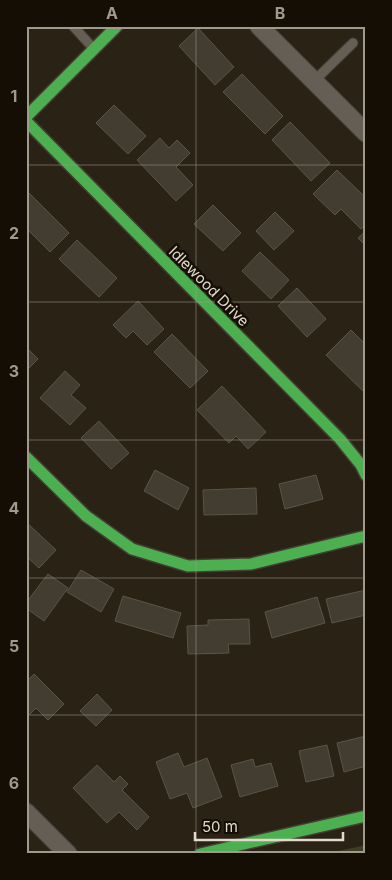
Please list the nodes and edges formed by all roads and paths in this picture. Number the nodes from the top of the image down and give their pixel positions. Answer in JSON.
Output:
{"nodes":[{"id":1,"x":72,"y":26,"type":"edge"},
{"id":2,"x":117,"y":26,"type":"edge"},
{"id":3,"x":259,"y":26,"type":"edge"},
{"id":4,"x":353,"y":43,"type":"dead end"},
{"id":5,"x":94,"y":49,"type":"junction"},
{"id":6,"x":314,"y":81,"type":"junction"},
{"id":7,"x":26,"y":117,"type":"edge"},
{"id":8,"x":26,"y":122,"type":"edge"},
{"id":9,"x":366,"y":134,"type":"edge"},
{"id":10,"x":26,"y":457,"type":"edge"},
{"id":11,"x":366,"y":475,"type":"edge"},
{"id":12,"x":366,"y":536,"type":"edge"},
{"id":13,"x":26,"y":812,"type":"edge"},
{"id":14,"x":366,"y":816,"type":"edge"},
{"id":15,"x":68,"y":854,"type":"edge"},
{"id":16,"x":200,"y":854,"type":"edge"}],
"edges":[{"from":1,"to":5,"type":"lane"},
{"from":2,"to":5,"type":"street"},
{"from":3,"to":6,"type":"street"},
{"from":4,"to":6,"type":"lane"},
{"from":5,"to":7,"type":"street"},
{"from":6,"to":9,"type":"street"},
{"from":8,"to":11,"type":"street","name":"Idlewood Drive"},
{"from":10,"to":12,"type":"street"},
{"from":13,"to":15,"type":"street"},
{"from":14,"to":16,"type":"street"}]}
